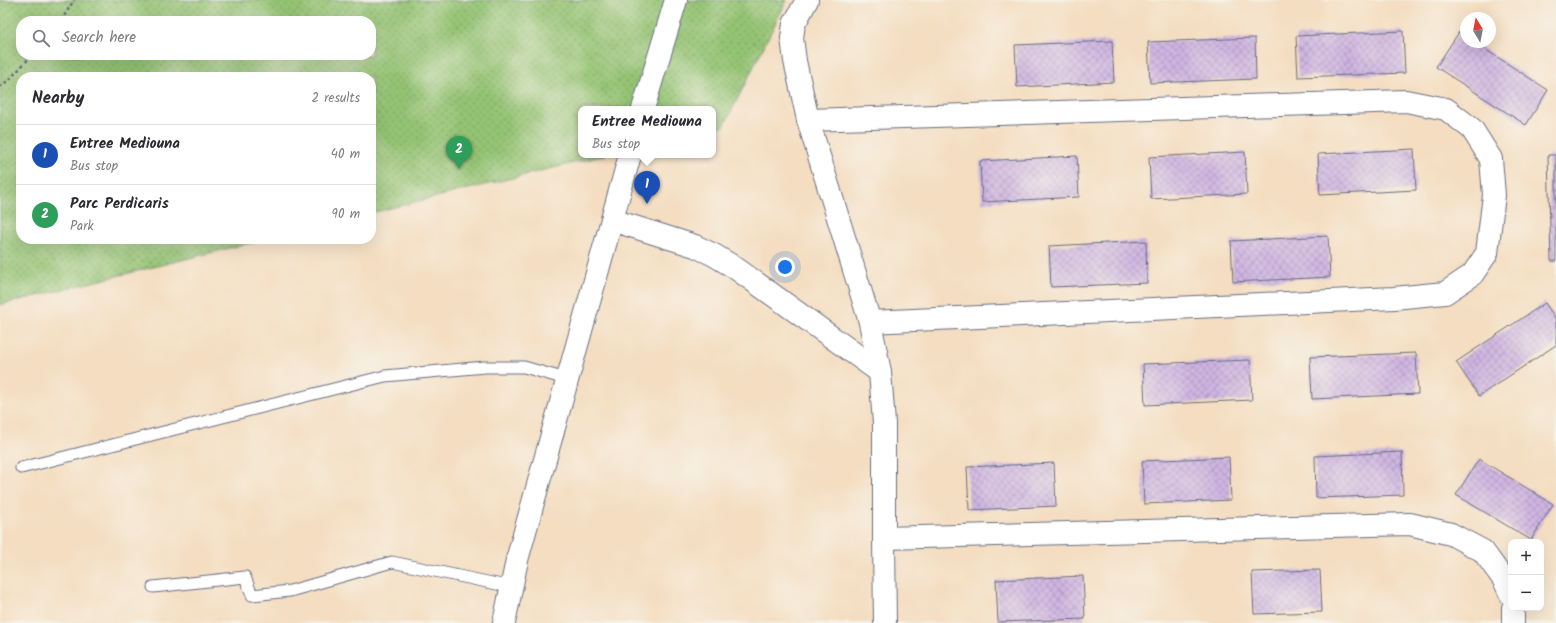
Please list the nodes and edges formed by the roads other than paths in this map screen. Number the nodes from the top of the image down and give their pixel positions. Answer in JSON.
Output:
{"nodes":[{"id":1,"x":676,"y":0,"type":"edge"},
{"id":2,"x":807,"y":0,"type":"edge"},
{"id":3,"x":645,"y":106,"type":"edge"},
{"id":4,"x":808,"y":120,"type":"junction"},
{"id":5,"x":629,"y":158,"type":"edge"},
{"id":6,"x":612,"y":220,"type":"junction"},
{"id":7,"x":870,"y":322,"type":"junction"},
{"id":8,"x":880,"y":372,"type":"junction"},
{"id":9,"x":566,"y":379,"type":"junction"},
{"id":10,"x":20,"y":468,"type":"dead end"},
{"id":11,"x":884,"y":538,"type":"junction"},
{"id":12,"x":153,"y":587,"type":"dead end"},
{"id":13,"x":511,"y":587,"type":"junction"},
{"id":14,"x":1508,"y":589,"type":"edge"},
{"id":15,"x":1512,"y":611,"type":"edge"},
{"id":16,"x":504,"y":623,"type":"edge"},
{"id":17,"x":885,"y":623,"type":"edge"},
{"id":18,"x":1513,"y":623,"type":"edge"}],
"edges":[{"from":1,"to":3,"type":"street"},
{"from":2,"to":4,"type":"street"},
{"from":4,"to":7,"type":"street"},
{"from":4,"to":7,"type":"street"},
{"from":5,"to":6,"type":"street"},
{"from":6,"to":8,"type":"street"},
{"from":6,"to":9,"type":"street"},
{"from":7,"to":8,"type":"street"},
{"from":8,"to":11,"type":"street"},
{"from":9,"to":10,"type":"lane"},
{"from":9,"to":13,"type":"street"},
{"from":11,"to":14,"type":"street"},
{"from":11,"to":17,"type":"street"},
{"from":12,"to":13,"type":"lane"},
{"from":13,"to":16,"type":"street"},
{"from":15,"to":18,"type":"street"}]}
